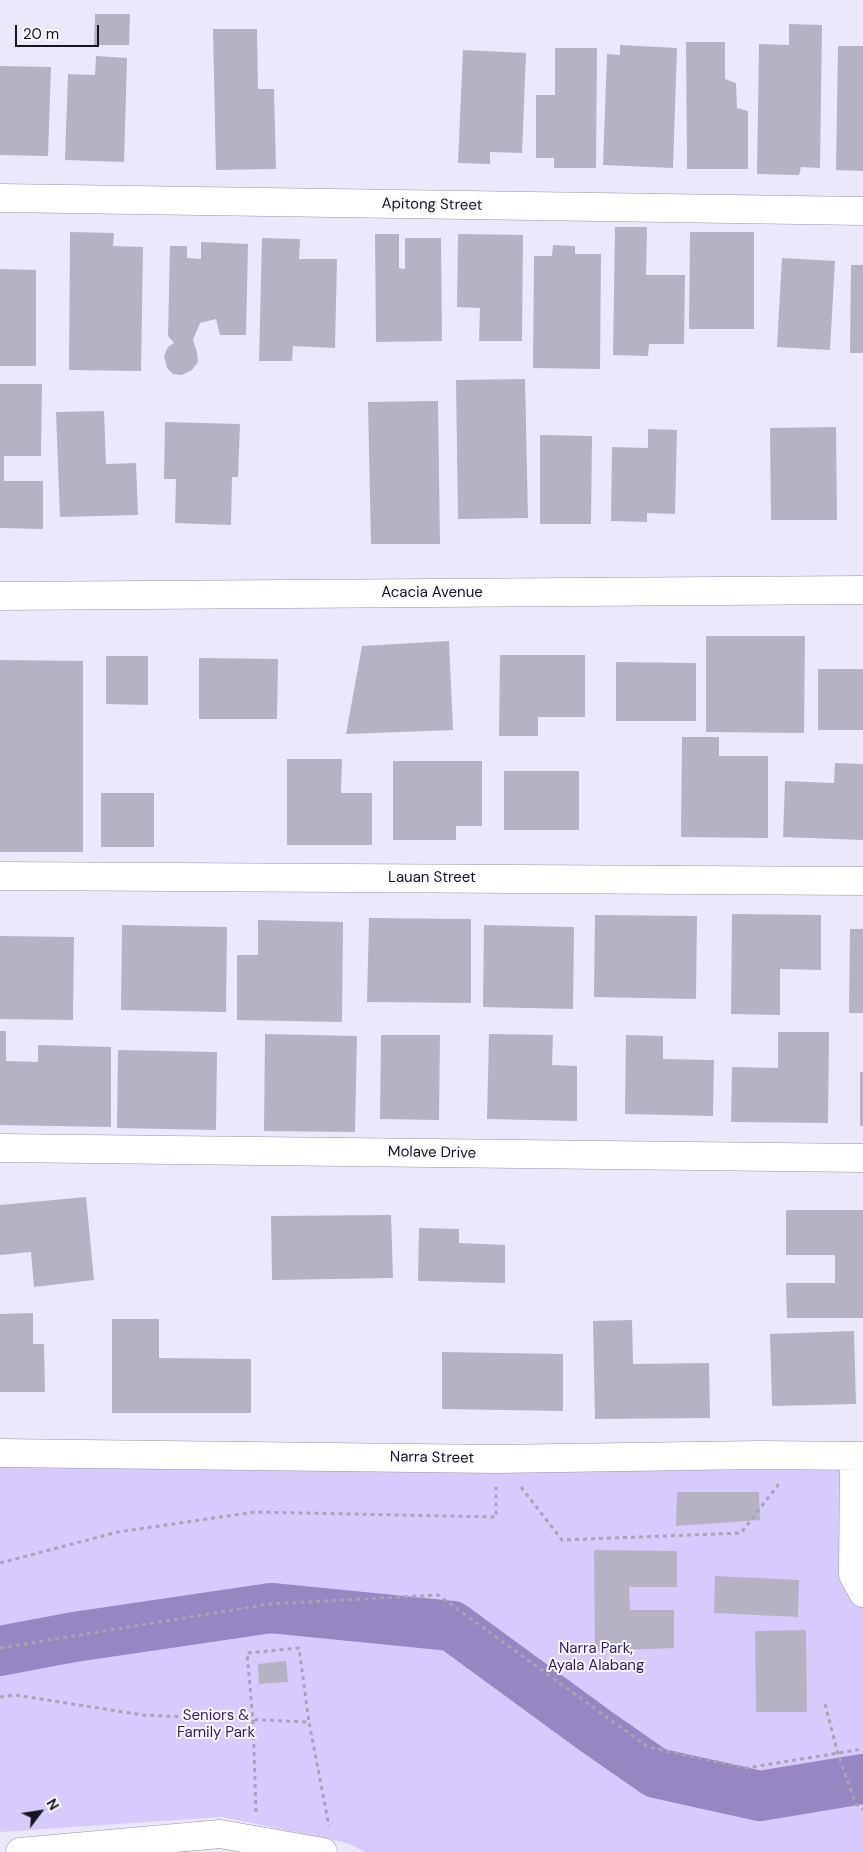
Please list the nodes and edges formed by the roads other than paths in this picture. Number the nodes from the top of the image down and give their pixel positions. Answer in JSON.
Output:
{"nodes":[{"id":1,"x":0,"y":198,"type":"edge"},
{"id":2,"x":863,"y":211,"type":"edge"},
{"id":3,"x":863,"y":590,"type":"edge"},
{"id":4,"x":0,"y":596,"type":"edge"},
{"id":5,"x":0,"y":876,"type":"edge"},
{"id":6,"x":863,"y":881,"type":"edge"},
{"id":7,"x":0,"y":1148,"type":"edge"},
{"id":8,"x":863,"y":1158,"type":"edge"},
{"id":9,"x":0,"y":1453,"type":"edge"},
{"id":10,"x":859,"y":1456,"type":"edge"},
{"id":11,"x":858,"y":1541,"type":"edge"},
{"id":12,"x":863,"y":1593,"type":"edge"},
{"id":13,"x":327,"y":1843,"type":"edge"},
{"id":14,"x":20,"y":1852,"type":"edge"}],
"edges":[{"from":1,"to":2,"type":"street","name":"Apitong Street"},
{"from":3,"to":4,"type":"street","name":"Acacia Avenue"},
{"from":5,"to":6,"type":"street","name":"Lauan Street"},
{"from":7,"to":8,"type":"street","name":"Molave Drive"},
{"from":9,"to":10,"type":"street","name":"Narra Street"},
{"from":10,"to":11,"type":"street"},
{"from":11,"to":12,"type":"street"},
{"from":13,"to":14,"type":"street"}]}
